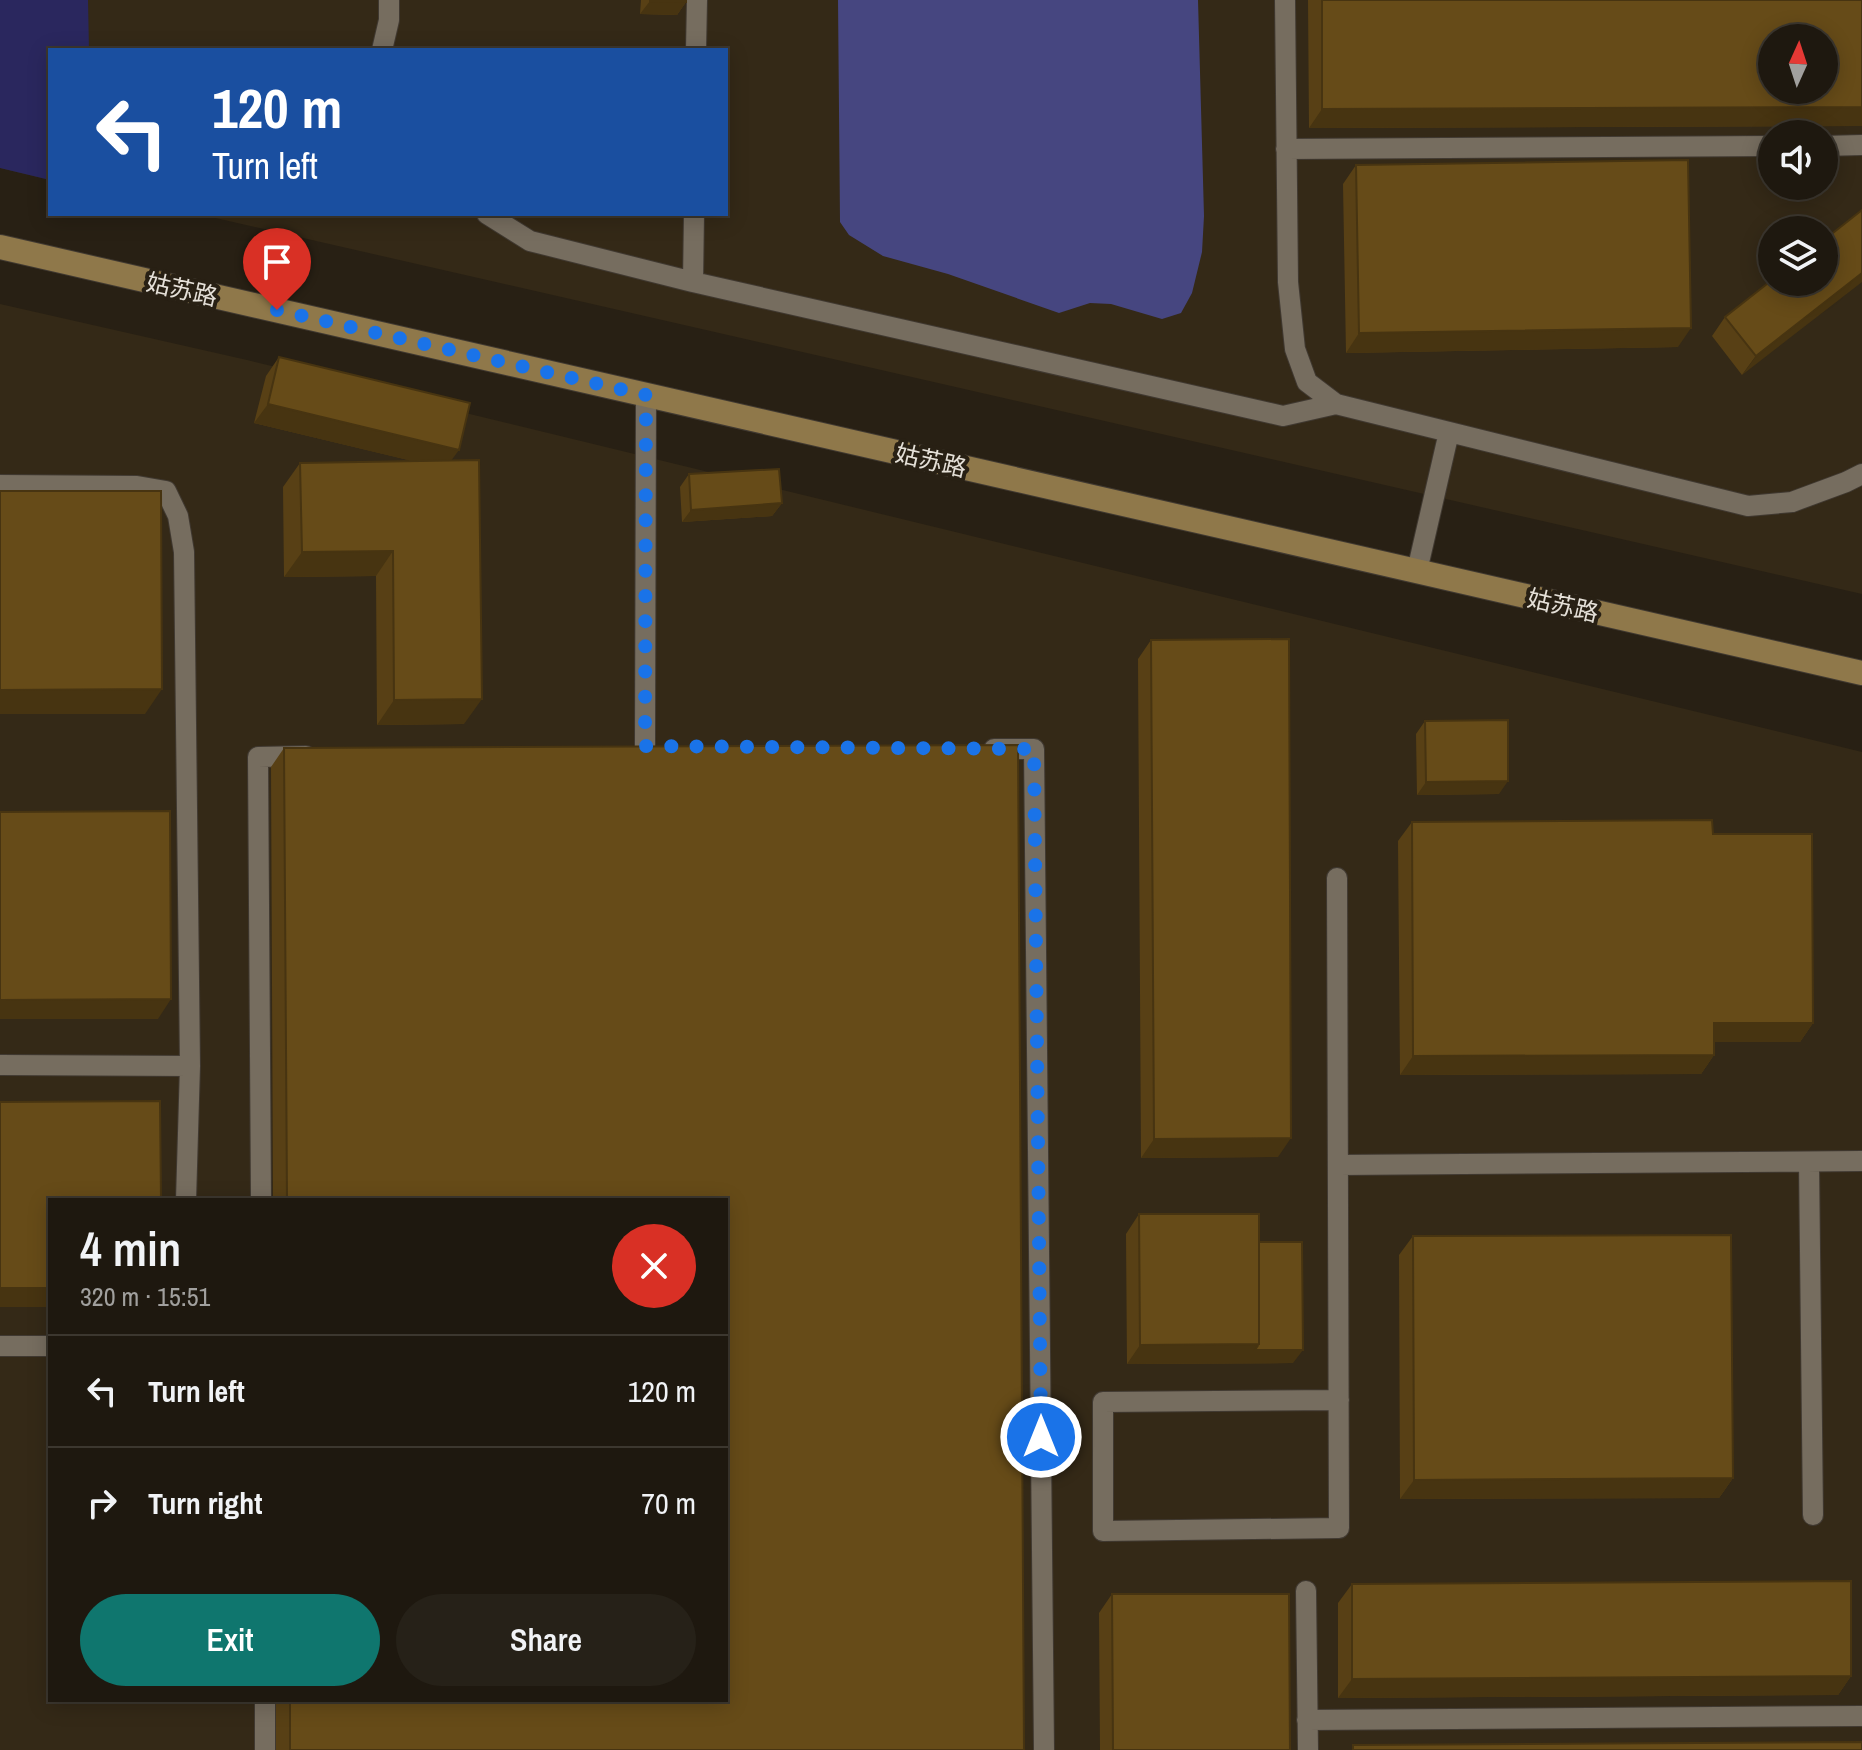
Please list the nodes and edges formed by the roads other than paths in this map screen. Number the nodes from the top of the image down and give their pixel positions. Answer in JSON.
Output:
{"nodes":[{"id":1,"x":389,"y":0,"type":"edge"},
{"id":2,"x":697,"y":0,"type":"edge"},
{"id":3,"x":1285,"y":0,"type":"edge"},
{"id":4,"x":382,"y":48,"type":"edge"},
{"id":5,"x":696,"y":48,"type":"edge"},
{"id":6,"x":1862,"y":145,"type":"edge"},
{"id":7,"x":1758,"y":146,"type":"edge"},
{"id":8,"x":1838,"y":146,"type":"edge"},
{"id":9,"x":1286,"y":149,"type":"junction"},
{"id":10,"x":490,"y":216,"type":"edge"},
{"id":11,"x":694,"y":216,"type":"edge"},
{"id":12,"x":0,"y":247,"type":"edge"},
{"id":13,"x":693,"y":282,"type":"junction"},
{"id":14,"x":646,"y":395,"type":"junction"},
{"id":15,"x":1336,"y":404,"type":"junction"},
{"id":16,"x":1449,"y":432,"type":"junction"},
{"id":17,"x":1862,"y":474,"type":"edge"},
{"id":18,"x":0,"y":485,"type":"edge"},
{"id":19,"x":1417,"y":571,"type":"junction"},
{"id":20,"x":1862,"y":673,"type":"edge"},
{"id":21,"x":645,"y":747,"type":"edge"},
{"id":22,"x":971,"y":749,"type":"edge"},
{"id":23,"x":320,"y":755,"type":"edge"},
{"id":24,"x":1337,"y":878,"type":"dead end"},
{"id":25,"x":0,"y":1065,"type":"edge"},
{"id":26,"x":190,"y":1066,"type":"junction"},
{"id":27,"x":1862,"y":1161,"type":"edge"},
{"id":28,"x":1809,"y":1162,"type":"junction"},
{"id":29,"x":1339,"y":1165,"type":"junction"},
{"id":30,"x":186,"y":1198,"type":"edge"},
{"id":31,"x":261,"y":1198,"type":"edge"},
{"id":32,"x":0,"y":1346,"type":"edge"},
{"id":33,"x":48,"y":1346,"type":"edge"},
{"id":34,"x":1339,"y":1400,"type":"junction"},
{"id":35,"x":1813,"y":1515,"type":"dead end"},
{"id":36,"x":1306,"y":1591,"type":"dead end"},
{"id":37,"x":265,"y":1702,"type":"edge"},
{"id":38,"x":1862,"y":1716,"type":"edge"},
{"id":39,"x":1307,"y":1720,"type":"junction"},
{"id":40,"x":265,"y":1750,"type":"edge"},
{"id":41,"x":1044,"y":1750,"type":"edge"},
{"id":42,"x":1308,"y":1750,"type":"edge"}],
"edges":[{"from":1,"to":4,"type":"lane"},
{"from":2,"to":5,"type":"lane"},
{"from":3,"to":9,"type":"lane"},
{"from":6,"to":8,"type":"lane"},
{"from":7,"to":9,"type":"lane"},
{"from":9,"to":15,"type":"lane"},
{"from":10,"to":13,"type":"lane"},
{"from":11,"to":13,"type":"lane"},
{"from":12,"to":14,"type":"street","name":"姑苏路"},
{"from":13,"to":15,"type":"lane"},
{"from":14,"to":19,"type":"street","name":"姑苏路"},
{"from":14,"to":21,"type":"lane"},
{"from":15,"to":16,"type":"lane"},
{"from":16,"to":17,"type":"lane"},
{"from":16,"to":19,"type":"lane"},
{"from":18,"to":26,"type":"lane"},
{"from":19,"to":20,"type":"street","name":"姑苏路"},
{"from":22,"to":41,"type":"lane"},
{"from":23,"to":31,"type":"lane"},
{"from":24,"to":29,"type":"lane"},
{"from":25,"to":26,"type":"lane"},
{"from":26,"to":30,"type":"lane"},
{"from":27,"to":28,"type":"lane"},
{"from":28,"to":29,"type":"lane"},
{"from":28,"to":35,"type":"lane"},
{"from":29,"to":34,"type":"lane"},
{"from":32,"to":33,"type":"lane"},
{"from":34,"to":34,"type":"lane"},
{"from":36,"to":39,"type":"lane"},
{"from":37,"to":40,"type":"lane"},
{"from":38,"to":39,"type":"lane"},
{"from":39,"to":42,"type":"lane"}]}
